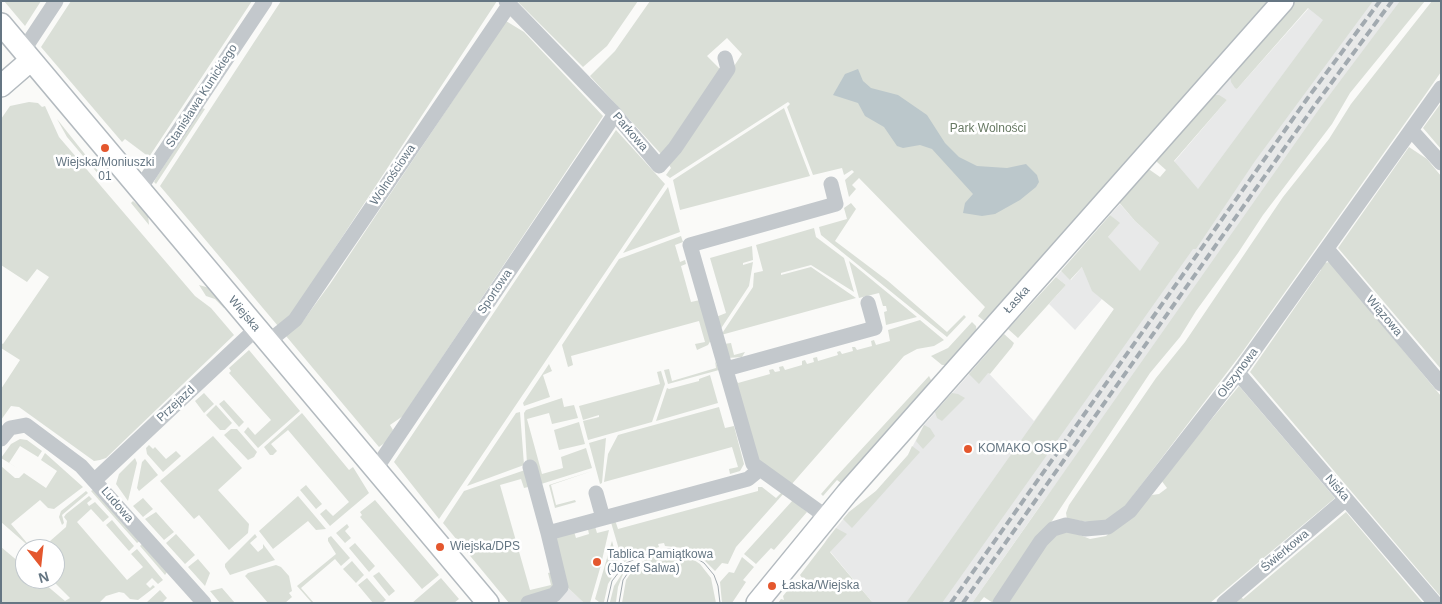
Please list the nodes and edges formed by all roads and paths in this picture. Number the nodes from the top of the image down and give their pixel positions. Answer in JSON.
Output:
{"nodes":[{"id":1,"x":56,"y":1,"type":"edge"},
{"id":2,"x":265,"y":1,"type":"edge"},
{"id":3,"x":1283,"y":1,"type":"edge"},
{"id":4,"x":507,"y":3,"type":"edge"},
{"id":5,"x":1,"y":24,"type":"edge"},
{"id":6,"x":27,"y":56,"type":"junction"},
{"id":7,"x":726,"y":58,"type":"dead end"},
{"id":8,"x":1,"y":86,"type":"edge"},
{"id":9,"x":1441,"y":88,"type":"edge"},
{"id":10,"x":615,"y":114,"type":"junction"},
{"id":11,"x":1411,"y":130,"type":"junction"},
{"id":12,"x":1441,"y":163,"type":"edge"},
{"id":13,"x":831,"y":184,"type":"dead end"},
{"id":14,"x":139,"y":190,"type":"junction"},
{"id":15,"x":1327,"y":249,"type":"junction"},
{"id":16,"x":868,"y":303,"type":"dead end"},
{"id":17,"x":262,"y":335,"type":"junction"},
{"id":18,"x":726,"y":369,"type":"junction"},
{"id":19,"x":1238,"y":373,"type":"junction"},
{"id":20,"x":1441,"y":384,"type":"edge"},
{"id":21,"x":1,"y":439,"type":"edge"},
{"id":22,"x":530,"y":467,"type":"dead end"},
{"id":23,"x":375,"y":470,"type":"junction"},
{"id":24,"x":759,"y":470,"type":"junction"},
{"id":25,"x":95,"y":480,"type":"junction"},
{"id":26,"x":596,"y":493,"type":"dead end"},
{"id":27,"x":1346,"y":499,"type":"junction"},
{"id":28,"x":603,"y":518,"type":"junction"},
{"id":29,"x":828,"y":518,"type":"junction"},
{"id":30,"x":548,"y":533,"type":"junction"},
{"id":31,"x":204,"y":603,"type":"edge"},
{"id":32,"x":488,"y":603,"type":"edge"},
{"id":33,"x":528,"y":603,"type":"edge"},
{"id":34,"x":757,"y":603,"type":"edge"},
{"id":35,"x":1000,"y":603,"type":"edge"},
{"id":36,"x":1224,"y":603,"type":"edge"},
{"id":37,"x":1435,"y":603,"type":"edge"}],
"edges":[{"from":1,"to":6,"type":"street"},
{"from":2,"to":14,"type":"street","name":"Stanisława Kunickiego"},
{"from":3,"to":29,"type":"main road","name":"Łaska"},
{"from":4,"to":10,"type":"street","name":"Parkowa"},
{"from":4,"to":17,"type":"street","name":"Wolnościowa"},
{"from":5,"to":6,"type":"main road","name":"Wiejska"},
{"from":6,"to":8,"type":"main road"},
{"from":6,"to":14,"type":"main road","name":"Wiejska"},
{"from":7,"to":10,"type":"street","name":"Parkowa"},
{"from":9,"to":11,"type":"street","name":"Olszynowa"},
{"from":10,"to":23,"type":"street","name":"Sportowa"},
{"from":11,"to":12,"type":"street"},
{"from":11,"to":15,"type":"street","name":"Olszynowa"},
{"from":13,"to":18,"type":"street"},
{"from":14,"to":17,"type":"main road","name":"Wiejska"},
{"from":15,"to":19,"type":"street","name":"Olszynowa"},
{"from":15,"to":20,"type":"street","name":"Wiązowa"},
{"from":16,"to":18,"type":"street"},
{"from":17,"to":23,"type":"main road","name":"Wiejska"},
{"from":17,"to":25,"type":"street","name":"Przejazd"},
{"from":18,"to":24,"type":"street"},
{"from":19,"to":27,"type":"street","name":"Niska"},
{"from":19,"to":35,"type":"street","name":"Olszynowa"},
{"from":21,"to":25,"type":"street","name":"Ludowa"},
{"from":22,"to":30,"type":"street"},
{"from":23,"to":32,"type":"main road","name":"Wiejska"},
{"from":24,"to":28,"type":"street"},
{"from":24,"to":29,"type":"street"},
{"from":25,"to":31,"type":"street","name":"Ludowa"},
{"from":26,"to":28,"type":"street"},
{"from":27,"to":36,"type":"street","name":"Świerkowa"},
{"from":27,"to":37,"type":"street","name":"Niska"},
{"from":28,"to":30,"type":"street"},
{"from":29,"to":34,"type":"main road","name":"Łaska"},
{"from":30,"to":33,"type":"street"}]}
